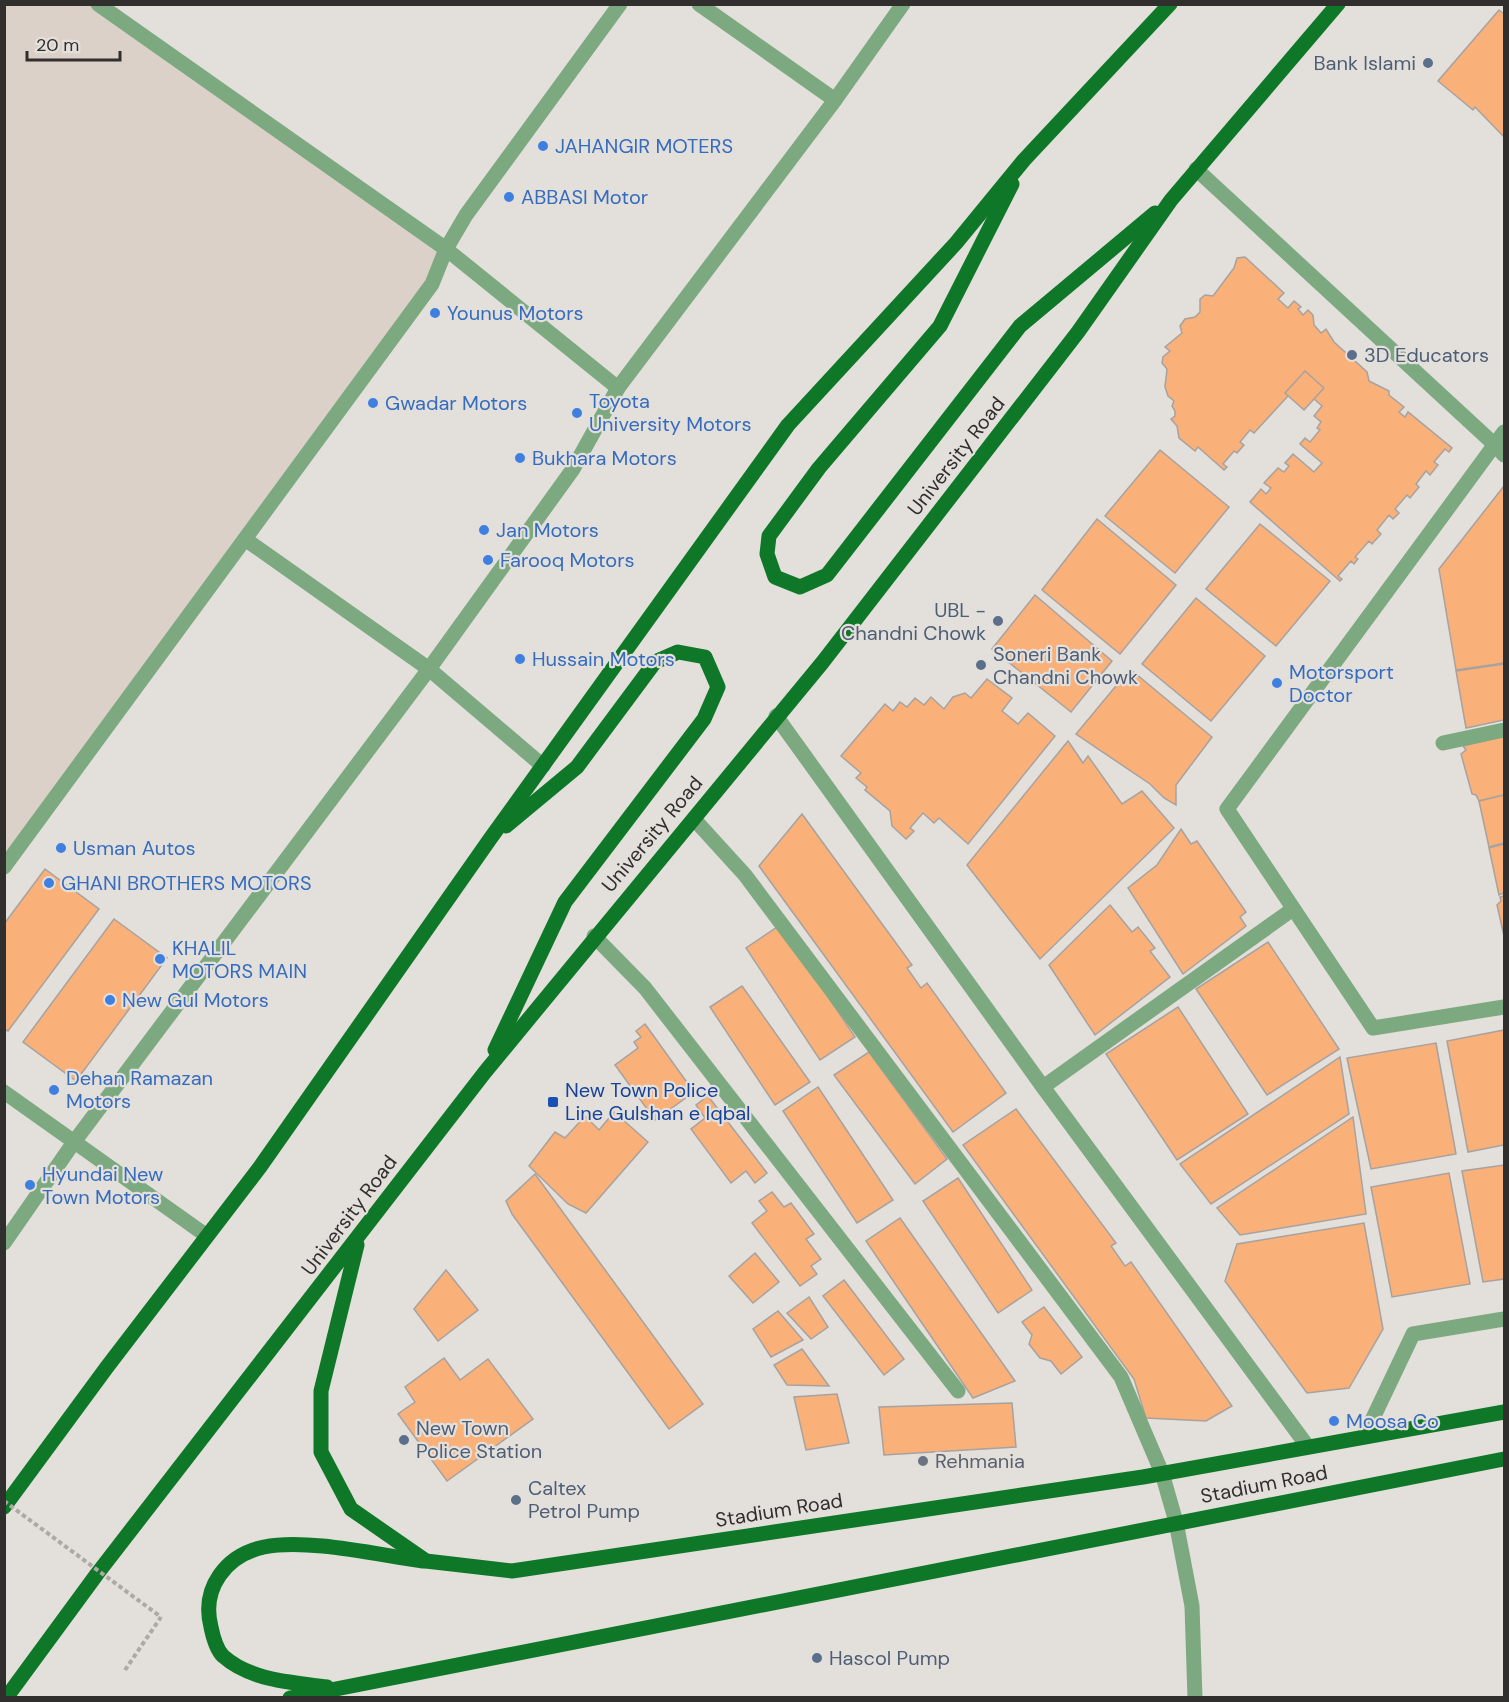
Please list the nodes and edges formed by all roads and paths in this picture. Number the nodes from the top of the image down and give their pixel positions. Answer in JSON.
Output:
{"nodes":[{"id":1,"x":98,"y":4,"type":"edge"},
{"id":2,"x":620,"y":4,"type":"edge"},
{"id":3,"x":699,"y":4,"type":"edge"},
{"id":4,"x":903,"y":4,"type":"edge"},
{"id":5,"x":1170,"y":4,"type":"edge"},
{"id":6,"x":1338,"y":4,"type":"edge"},
{"id":7,"x":835,"y":100,"type":"junction"},
{"id":8,"x":1024,"y":160,"type":"junction"},
{"id":9,"x":1196,"y":169,"type":"junction"},
{"id":10,"x":1171,"y":200,"type":"junction"},
{"id":11,"x":446,"y":249,"type":"junction"},
{"id":12,"x":618,"y":388,"type":"junction"},
{"id":13,"x":1501,"y":444,"type":"edge"},
{"id":14,"x":245,"y":539,"type":"junction"},
{"id":15,"x":429,"y":669,"type":"junction"},
{"id":16,"x":776,"y":716,"type":"junction"},
{"id":17,"x":1504,"y":730,"type":"edge"},
{"id":18,"x":1443,"y":743,"type":"dead end"},
{"id":19,"x":543,"y":766,"type":"junction"},
{"id":20,"x":694,"y":819,"type":"junction"},
{"id":21,"x":490,"y":839,"type":"junction"},
{"id":22,"x":4,"y":867,"type":"edge"},
{"id":23,"x":1293,"y":909,"type":"junction"},
{"id":24,"x":594,"y":936,"type":"junction"},
{"id":25,"x":1504,"y":1007,"type":"edge"},
{"id":26,"x":485,"y":1072,"type":"junction"},
{"id":27,"x":1043,"y":1088,"type":"junction"},
{"id":28,"x":4,"y":1092,"type":"edge"},
{"id":29,"x":74,"y":1143,"type":"junction"},
{"id":30,"x":207,"y":1236,"type":"junction"},
{"id":31,"x":358,"y":1239,"type":"junction"},
{"id":32,"x":4,"y":1243,"type":"edge"},
{"id":33,"x":1504,"y":1319,"type":"edge"},
{"id":34,"x":958,"y":1391,"type":"dead end"},
{"id":35,"x":1504,"y":1412,"type":"edge"},
{"id":36,"x":1364,"y":1437,"type":"junction"},
{"id":37,"x":1308,"y":1447,"type":"junction"},
{"id":38,"x":1504,"y":1459,"type":"edge"},
{"id":39,"x":1162,"y":1473,"type":"junction"},
{"id":40,"x":4,"y":1501,"type":"edge"},
{"id":41,"x":4,"y":1507,"type":"edge"},
{"id":42,"x":1176,"y":1522,"type":"junction"},
{"id":43,"x":426,"y":1561,"type":"junction"},
{"id":44,"x":125,"y":1670,"type":"dead end"},
{"id":45,"x":339,"y":1689,"type":"junction"},
{"id":46,"x":6,"y":1698,"type":"edge"},
{"id":47,"x":290,"y":1698,"type":"edge"},
{"id":48,"x":1195,"y":1698,"type":"edge"}],
"edges":[{"from":1,"to":11,"type":"street"},
{"from":2,"to":11,"type":"street"},
{"from":3,"to":7,"type":"street"},
{"from":4,"to":7,"type":"street"},
{"from":5,"to":8,"type":"main road"},
{"from":6,"to":9,"type":"main road","name":"University Road"},
{"from":7,"to":12,"type":"street"},
{"from":8,"to":10,"type":"main road"},
{"from":8,"to":19,"type":"main road"},
{"from":9,"to":10,"type":"main road","name":"University Road"},
{"from":9,"to":13,"type":"street"},
{"from":10,"to":16,"type":"main road","name":"University Road"},
{"from":11,"to":12,"type":"street"},
{"from":11,"to":14,"type":"street"},
{"from":12,"to":15,"type":"street"},
{"from":13,"to":23,"type":"street"},
{"from":14,"to":15,"type":"street"},
{"from":14,"to":22,"type":"street"},
{"from":15,"to":19,"type":"street"},
{"from":15,"to":29,"type":"street"},
{"from":16,"to":20,"type":"main road","name":"University Road"},
{"from":16,"to":27,"type":"street"},
{"from":17,"to":18,"type":"street"},
{"from":19,"to":21,"type":"main road"},
{"from":20,"to":24,"type":"main road","name":"University Road"},
{"from":20,"to":39,"type":"street"},
{"from":21,"to":26,"type":"main road"},
{"from":21,"to":30,"type":"main road"},
{"from":23,"to":25,"type":"street"},
{"from":23,"to":27,"type":"street"},
{"from":24,"to":26,"type":"main road","name":"University Road"},
{"from":24,"to":34,"type":"street"},
{"from":26,"to":31,"type":"main road","name":"University Road"},
{"from":27,"to":37,"type":"street"},
{"from":28,"to":29,"type":"street"},
{"from":29,"to":30,"type":"street"},
{"from":29,"to":32,"type":"street"},
{"from":30,"to":41,"type":"main road"},
{"from":31,"to":43,"type":"main road","name":"Stadium Road"},
{"from":31,"to":46,"type":"main road","name":"University Road"},
{"from":33,"to":36,"type":"street"},
{"from":35,"to":36,"type":"main road","name":"Stadium Road"},
{"from":36,"to":37,"type":"main road","name":"Stadium Road"},
{"from":37,"to":39,"type":"main road","name":"Stadium Road"},
{"from":38,"to":42,"type":"main road","name":"Stadium Road"},
{"from":39,"to":42,"type":"street"},
{"from":39,"to":43,"type":"main road","name":"Stadium Road"},
{"from":40,"to":44,"type":"path","bridge":true},
{"from":42,"to":45,"type":"main road","name":"Stadium Road"},
{"from":42,"to":48,"type":"street"},
{"from":43,"to":45,"type":"main road"},
{"from":45,"to":47,"type":"main road","name":"Stadium Road"}]}
